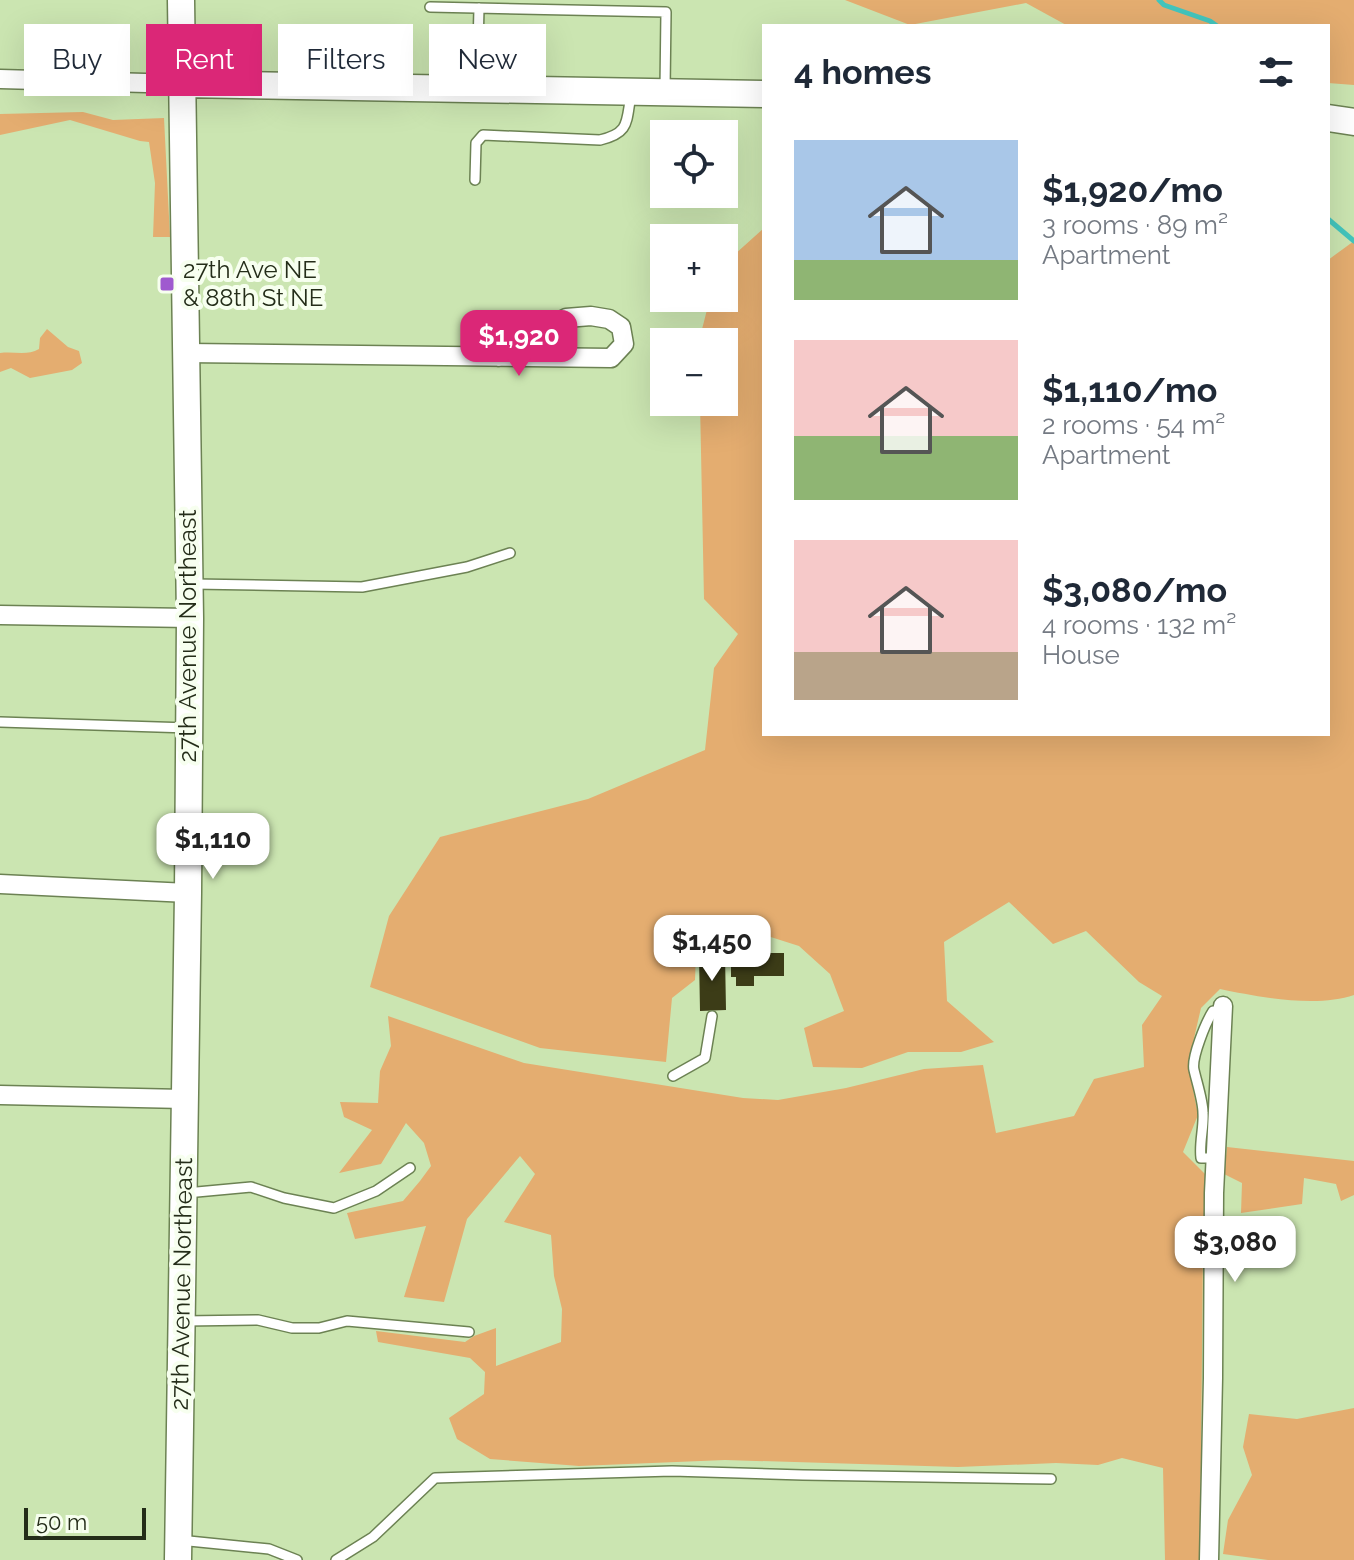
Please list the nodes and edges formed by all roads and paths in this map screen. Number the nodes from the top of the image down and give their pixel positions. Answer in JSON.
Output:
{"nodes":[{"id":1,"x":181,"y":0,"type":"edge"},
{"id":2,"x":430,"y":7,"type":"dead end"},
{"id":3,"x":479,"y":8,"type":"junction"},
{"id":4,"x":181,"y":24,"type":"edge"},
{"id":5,"x":479,"y":24,"type":"edge"},
{"id":6,"x":0,"y":79,"type":"edge"},
{"id":7,"x":146,"y":83,"type":"edge"},
{"id":8,"x":262,"y":85,"type":"edge"},
{"id":9,"x":429,"y":88,"type":"edge"},
{"id":10,"x":546,"y":90,"type":"edge"},
{"id":11,"x":631,"y":91,"type":"junction"},
{"id":12,"x":665,"y":92,"type":"junction"},
{"id":13,"x":762,"y":94,"type":"edge"},
{"id":14,"x":182,"y":96,"type":"edge"},
{"id":15,"x":1330,"y":118,"type":"edge"},
{"id":16,"x":1354,"y":122,"type":"edge"},
{"id":17,"x":475,"y":180,"type":"dead end"},
{"id":18,"x":186,"y":353,"type":"junction"},
{"id":19,"x":499,"y":357,"type":"junction"},
{"id":20,"x":510,"y":553,"type":"dead end"},
{"id":21,"x":189,"y":584,"type":"junction"},
{"id":22,"x":0,"y":615,"type":"edge"},
{"id":23,"x":190,"y":618,"type":"junction"},
{"id":24,"x":0,"y":722,"type":"edge"},
{"id":25,"x":189,"y":728,"type":"junction"},
{"id":26,"x":0,"y":884,"type":"edge"},
{"id":27,"x":188,"y":893,"type":"junction"},
{"id":28,"x":1223,"y":1009,"type":"joint"},
{"id":29,"x":712,"y":1016,"type":"dead end"},
{"id":30,"x":673,"y":1076,"type":"dead end"},
{"id":31,"x":1,"y":1097,"type":"edge"},
{"id":32,"x":184,"y":1099,"type":"junction"},
{"id":33,"x":1216,"y":1158,"type":"junction"},
{"id":34,"x":410,"y":1168,"type":"dead end"},
{"id":35,"x":183,"y":1193,"type":"junction"},
{"id":36,"x":181,"y":1321,"type":"junction"},
{"id":37,"x":469,"y":1332,"type":"dead end"},
{"id":38,"x":1051,"y":1479,"type":"dead end"},
{"id":39,"x":178,"y":1550,"type":"edge"},
{"id":40,"x":297,"y":1560,"type":"edge"},
{"id":41,"x":336,"y":1560,"type":"edge"},
{"id":42,"x":1209,"y":1560,"type":"edge"}],
"edges":[{"from":1,"to":4,"type":"street","name":"27th Avenue Northeast"},
{"from":2,"to":3,"type":"lane"},
{"from":3,"to":5,"type":"lane"},
{"from":3,"to":12,"type":"lane"},
{"from":6,"to":7,"type":"street"},
{"from":8,"to":9,"type":"street"},
{"from":10,"to":11,"type":"street"},
{"from":11,"to":12,"type":"street"},
{"from":11,"to":17,"type":"lane"},
{"from":12,"to":13,"type":"street"},
{"from":14,"to":18,"type":"street","name":"27th Avenue Northeast"},
{"from":15,"to":16,"type":"street"},
{"from":18,"to":19,"type":"street"},
{"from":18,"to":21,"type":"street","name":"27th Avenue Northeast"},
{"from":19,"to":19,"type":"street"},
{"from":20,"to":21,"type":"lane"},
{"from":21,"to":23,"type":"street","name":"27th Avenue Northeast"},
{"from":22,"to":23,"type":"street"},
{"from":23,"to":25,"type":"street","name":"27th Avenue Northeast"},
{"from":24,"to":25,"type":"lane"},
{"from":25,"to":27,"type":"street","name":"27th Avenue Northeast"},
{"from":26,"to":27,"type":"street"},
{"from":27,"to":32,"type":"street","name":"27th Avenue Northeast"},
{"from":28,"to":33,"type":"street"},
{"from":28,"to":33,"type":"lane"},
{"from":29,"to":30,"type":"lane"},
{"from":31,"to":32,"type":"street"},
{"from":32,"to":35,"type":"street","name":"27th Avenue Northeast"},
{"from":33,"to":42,"type":"street"},
{"from":34,"to":35,"type":"lane"},
{"from":35,"to":36,"type":"street","name":"27th Avenue Northeast"},
{"from":36,"to":37,"type":"lane"},
{"from":36,"to":39,"type":"street","name":"27th Avenue Northeast"},
{"from":38,"to":41,"type":"lane"},
{"from":39,"to":40,"type":"lane"}]}
